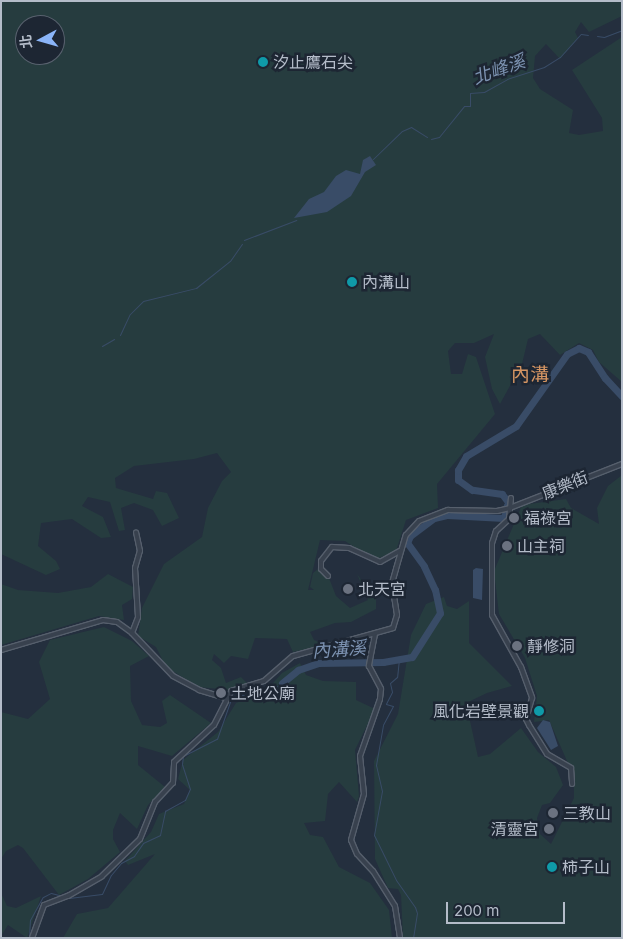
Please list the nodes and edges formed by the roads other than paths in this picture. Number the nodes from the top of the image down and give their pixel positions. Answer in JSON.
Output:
{"nodes":[{"id":1,"x":622,"y":464,"type":"edge"},
{"id":2,"x":511,"y":498,"type":"dead end"},
{"id":3,"x":511,"y":507,"type":"junction"},
{"id":4,"x":136,"y":532,"type":"dead end"},
{"id":5,"x":400,"y":551,"type":"junction"},
{"id":6,"x":328,"y":576,"type":"dead end"},
{"id":7,"x":132,"y":633,"type":"junction"},
{"id":8,"x":375,"y":634,"type":"junction"},
{"id":9,"x":1,"y":650,"type":"edge"},
{"id":10,"x":225,"y":698,"type":"junction"},
{"id":11,"x":572,"y":784,"type":"dead end"},
{"id":12,"x":32,"y":938,"type":"edge"},
{"id":13,"x":400,"y":938,"type":"edge"}],
"edges":[{"from":1,"to":3,"type":"street","name":"康樂街"},
{"from":2,"to":3,"type":"street"},
{"from":3,"to":5,"type":"street","name":"康樂街"},
{"from":3,"to":11,"type":"street"},
{"from":4,"to":7,"type":"street"},
{"from":5,"to":6,"type":"street"},
{"from":5,"to":8,"type":"street"},
{"from":7,"to":9,"type":"street"},
{"from":7,"to":10,"type":"street"},
{"from":8,"to":10,"type":"street"},
{"from":8,"to":13,"type":"street"},
{"from":10,"to":12,"type":"street"}]}
